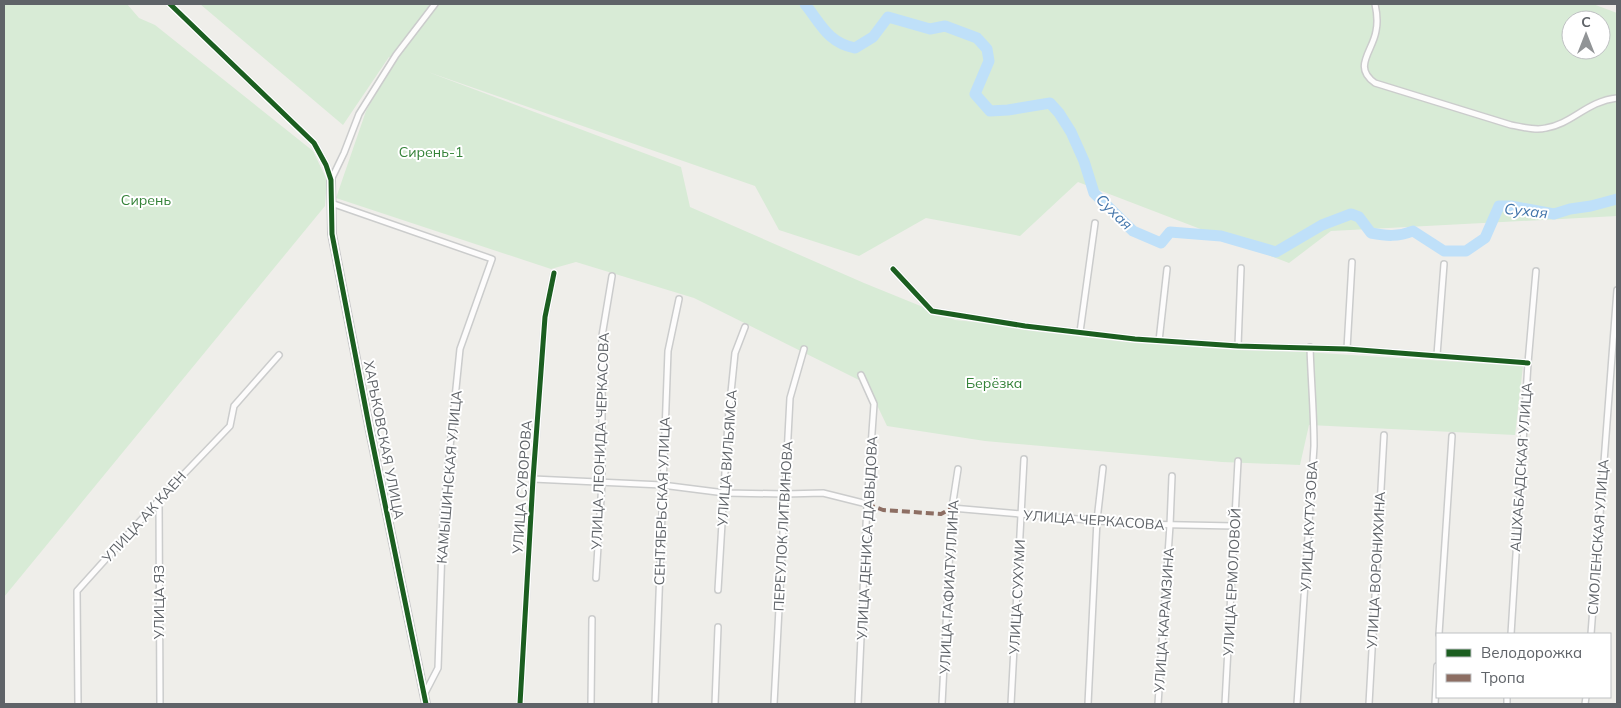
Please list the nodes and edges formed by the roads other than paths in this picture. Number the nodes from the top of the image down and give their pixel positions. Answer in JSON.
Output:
{"nodes":[{"id":1,"x":170,"y":4,"type":"edge"},
{"id":2,"x":435,"y":4,"type":"edge"},
{"id":3,"x":1375,"y":4,"type":"edge"},
{"id":4,"x":1617,"y":98,"type":"edge"},
{"id":5,"x":331,"y":180,"type":"junction"},
{"id":6,"x":331,"y":203,"type":"junction"},
{"id":7,"x":1095,"y":223,"type":"dead end"},
{"id":8,"x":1352,"y":262,"type":"dead end"},
{"id":9,"x":1444,"y":264,"type":"dead end"},
{"id":10,"x":1241,"y":268,"type":"dead end"},
{"id":11,"x":893,"y":269,"type":"dead end"},
{"id":12,"x":1166,"y":269,"type":"dead end"},
{"id":13,"x":1536,"y":270,"type":"dead end"},
{"id":14,"x":554,"y":273,"type":"dead end"},
{"id":15,"x":612,"y":276,"type":"dead end"},
{"id":16,"x":1617,"y":290,"type":"edge"},
{"id":17,"x":679,"y":299,"type":"dead end"},
{"id":18,"x":745,"y":327,"type":"dead end"},
{"id":19,"x":1080,"y":332,"type":"junction"},
{"id":20,"x":1159,"y":340,"type":"junction"},
{"id":21,"x":1238,"y":346,"type":"junction"},
{"id":22,"x":1310,"y":347,"type":"junction"},
{"id":23,"x":804,"y":349,"type":"dead end"},
{"id":24,"x":1347,"y":349,"type":"junction"},
{"id":25,"x":278,"y":355,"type":"dead end"},
{"id":26,"x":1437,"y":355,"type":"junction"},
{"id":27,"x":1528,"y":362,"type":"junction"},
{"id":28,"x":860,"y":375,"type":"dead end"},
{"id":29,"x":1384,"y":435,"type":"dead end"},
{"id":30,"x":1452,"y":436,"type":"dead end"},
{"id":31,"x":1024,"y":459,"type":"dead end"},
{"id":32,"x":1238,"y":461,"type":"dead end"},
{"id":33,"x":1103,"y":468,"type":"dead end"},
{"id":34,"x":958,"y":469,"type":"dead end"},
{"id":35,"x":1172,"y":476,"type":"dead end"},
{"id":36,"x":533,"y":479,"type":"junction"},
{"id":37,"x":602,"y":482,"type":"junction"},
{"id":38,"x":662,"y":485,"type":"junction"},
{"id":39,"x":725,"y":493,"type":"junction"},
{"id":40,"x":785,"y":494,"type":"junction"},
{"id":41,"x":158,"y":500,"type":"junction"},
{"id":42,"x":866,"y":504,"type":"junction"},
{"id":43,"x":952,"y":508,"type":"junction"},
{"id":44,"x":1021,"y":515,"type":"junction"},
{"id":45,"x":1097,"y":520,"type":"junction"},
{"id":46,"x":1170,"y":525,"type":"junction"},
{"id":47,"x":1235,"y":526,"type":"junction"},
{"id":48,"x":596,"y":578,"type":"dead end"},
{"id":49,"x":718,"y":590,"type":"dead end"},
{"id":50,"x":592,"y":619,"type":"dead end"},
{"id":51,"x":718,"y":627,"type":"dead end"},
{"id":52,"x":1439,"y":633,"type":"edge"},
{"id":53,"x":1511,"y":633,"type":"edge"},
{"id":54,"x":1591,"y":633,"type":"edge"},
{"id":55,"x":1436,"y":685,"type":"edge"},
{"id":56,"x":425,"y":700,"type":"edge"},
{"id":57,"x":78,"y":704,"type":"edge"},
{"id":58,"x":160,"y":704,"type":"edge"},
{"id":59,"x":520,"y":704,"type":"edge"},
{"id":60,"x":591,"y":704,"type":"edge"},
{"id":61,"x":654,"y":704,"type":"edge"},
{"id":62,"x":715,"y":704,"type":"edge"},
{"id":63,"x":774,"y":704,"type":"edge"},
{"id":64,"x":858,"y":704,"type":"edge"},
{"id":65,"x":942,"y":704,"type":"edge"},
{"id":66,"x":1011,"y":704,"type":"edge"},
{"id":67,"x":1088,"y":704,"type":"edge"},
{"id":68,"x":1158,"y":704,"type":"edge"},
{"id":69,"x":1225,"y":704,"type":"edge"},
{"id":70,"x":1297,"y":704,"type":"edge"},
{"id":71,"x":1369,"y":704,"type":"edge"},
{"id":72,"x":1435,"y":704,"type":"edge"}],
"edges":[{"from":1,"to":5,"type":"street"},
{"from":2,"to":5,"type":"street"},
{"from":3,"to":4,"type":"street"},
{"from":5,"to":6,"type":"street","name":"ХАРЬКОВСКАЯ УЛИЦА"},
{"from":6,"to":56,"type":"street","name":"ХАРЬКОВСКАЯ УЛИЦА"},
{"from":6,"to":56,"type":"street","name":"КАМЫШИНСКАЯ УЛИЦА"},
{"from":7,"to":19,"type":"street"},
{"from":8,"to":24,"type":"street"},
{"from":9,"to":26,"type":"street"},
{"from":10,"to":21,"type":"street"},
{"from":11,"to":19,"type":"street"},
{"from":12,"to":20,"type":"street"},
{"from":13,"to":27,"type":"street","name":"АШХАБАДСКАЯ УЛИЦА"},
{"from":14,"to":36,"type":"street","name":"УЛИЦА СУВОРОВА"},
{"from":15,"to":37,"type":"street","name":"УЛИЦА ЛЕОНИДА ЧЕРКАСОВА"},
{"from":16,"to":54,"type":"street","name":"СМОЛЕНСКАЯ УЛИЦА"},
{"from":17,"to":38,"type":"street","name":"СЕНТЯБРЬСКАЯ УЛИЦА"},
{"from":18,"to":39,"type":"street","name":"УЛИЦА ВИЛЬЯМСА"},
{"from":19,"to":20,"type":"street"},
{"from":20,"to":21,"type":"street"},
{"from":21,"to":22,"type":"street"},
{"from":22,"to":24,"type":"street"},
{"from":22,"to":70,"type":"street","name":"УЛИЦА КУТУЗОВА"},
{"from":23,"to":40,"type":"street","name":"ПЕРЕУЛОК ЛИТВИНОВА"},
{"from":24,"to":26,"type":"street"},
{"from":25,"to":41,"type":"street","name":"УЛИЦА АК КАЕН"},
{"from":26,"to":27,"type":"street"},
{"from":27,"to":53,"type":"street","name":"АШХАБАДСКАЯ УЛИЦА"},
{"from":28,"to":42,"type":"street","name":"УЛИЦА ДЕНИСА ДАВЫДОВА"},
{"from":29,"to":71,"type":"street","name":"УЛИЦА ВОРОНИХИНА"},
{"from":30,"to":52,"type":"street"},
{"from":31,"to":44,"type":"street","name":"УЛИЦА СУХУМИ"},
{"from":32,"to":47,"type":"street","name":"УЛИЦА ЕРМОЛОВОЙ"},
{"from":33,"to":45,"type":"street"},
{"from":34,"to":43,"type":"street","name":"УЛИЦА ГАФИАТУЛЛИНА"},
{"from":35,"to":46,"type":"street","name":"УЛИЦА КАРАМЗИНА"},
{"from":36,"to":37,"type":"street"},
{"from":36,"to":59,"type":"street","name":"УЛИЦА СУВОРОВА"},
{"from":37,"to":38,"type":"street"},
{"from":37,"to":48,"type":"street","name":"УЛИЦА ЛЕОНИДА ЧЕРКАСОВА"},
{"from":38,"to":39,"type":"street"},
{"from":38,"to":61,"type":"street","name":"СЕНТЯБРЬСКАЯ УЛИЦА"},
{"from":39,"to":40,"type":"street"},
{"from":39,"to":49,"type":"street","name":"УЛИЦА ВИЛЬЯМСА"},
{"from":40,"to":42,"type":"street"},
{"from":40,"to":63,"type":"street","name":"ПЕРЕУЛОК ЛИТВИНОВА"},
{"from":41,"to":57,"type":"street","name":"УЛИЦА АК КАЕН"},
{"from":41,"to":58,"type":"street","name":"УЛИЦА ЯЗ"},
{"from":42,"to":64,"type":"street","name":"УЛИЦА ДЕНИСА ДАВЫДОВА"},
{"from":43,"to":44,"type":"street","name":"УЛИЦА ЧЕРКАСОВА"},
{"from":43,"to":65,"type":"street","name":"УЛИЦА ГАФИАТУЛЛИНА"},
{"from":44,"to":45,"type":"street","name":"УЛИЦА ЧЕРКАСОВА"},
{"from":44,"to":66,"type":"street","name":"УЛИЦА СУХУМИ"},
{"from":45,"to":46,"type":"street","name":"УЛИЦА ЧЕРКАСОВА"},
{"from":45,"to":67,"type":"street"},
{"from":46,"to":47,"type":"street","name":"УЛИЦА ЧЕРКАСОВА"},
{"from":46,"to":68,"type":"street","name":"УЛИЦА КАРАМЗИНА"},
{"from":47,"to":69,"type":"street","name":"УЛИЦА ЕРМОЛОВОЙ"},
{"from":50,"to":60,"type":"street"},
{"from":51,"to":62,"type":"street"},
{"from":55,"to":72,"type":"street"}]}
